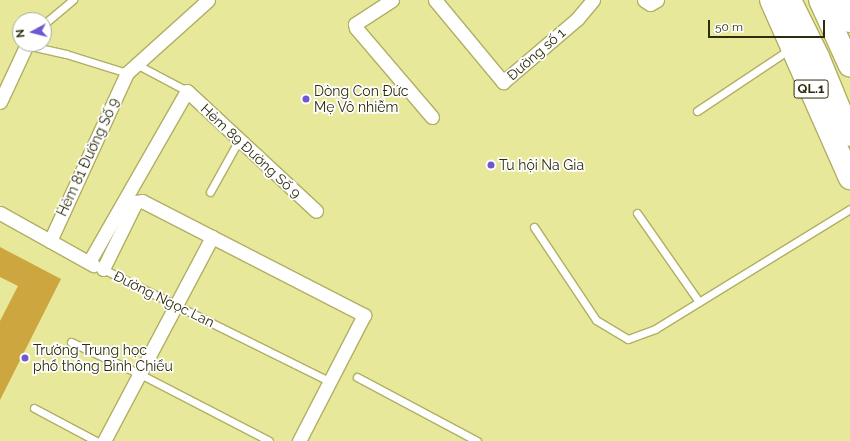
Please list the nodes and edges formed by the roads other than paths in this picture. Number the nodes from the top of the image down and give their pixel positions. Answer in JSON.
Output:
{"nodes":[{"id":1,"x":73,"y":0,"type":"edge"},
{"id":2,"x":208,"y":0,"type":"edge"},
{"id":3,"x":392,"y":0,"type":"edge"},
{"id":4,"x":435,"y":0,"type":"edge"},
{"id":5,"x":592,"y":0,"type":"edge"},
{"id":6,"x":644,"y":0,"type":"edge"},
{"id":7,"x":657,"y":0,"type":"edge"},
{"id":8,"x":771,"y":0,"type":"edge"},
{"id":9,"x":790,"y":0,"type":"edge"},
{"id":10,"x":820,"y":0,"type":"edge"},
{"id":11,"x":840,"y":0,"type":"edge"},
{"id":12,"x":52,"y":17,"type":"edge"},
{"id":13,"x":850,"y":21,"type":"edge"},
{"id":14,"x":792,"y":47,"type":"junction"},
{"id":15,"x":52,"y":51,"type":"edge"},
{"id":16,"x":23,"y":52,"type":"edge"},
{"id":17,"x":850,"y":66,"type":"edge"},
{"id":18,"x":132,"y":68,"type":"junction"},
{"id":19,"x":187,"y":91,"type":"junction"},
{"id":20,"x":0,"y":102,"type":"edge"},
{"id":21,"x":697,"y":111,"type":"dead end"},
{"id":22,"x":432,"y":117,"type":"dead end"},
{"id":23,"x":850,"y":135,"type":"edge"},
{"id":24,"x":239,"y":140,"type":"junction"},
{"id":25,"x":850,"y":178,"type":"edge"},
{"id":26,"x":210,"y":192,"type":"dead end"},
{"id":27,"x":850,"y":209,"type":"edge"},
{"id":28,"x":316,"y":211,"type":"dead end"},
{"id":29,"x":0,"y":213,"type":"edge"},
{"id":30,"x":637,"y":213,"type":"dead end"},
{"id":31,"x":534,"y":227,"type":"dead end"},
{"id":32,"x":212,"y":237,"type":"junction"},
{"id":33,"x":50,"y":241,"type":"junction"},
{"id":34,"x":95,"y":266,"type":"junction"},
{"id":35,"x":699,"y":302,"type":"junction"},
{"id":36,"x":176,"y":305,"type":"junction"},
{"id":37,"x":71,"y":342,"type":"dead end"},
{"id":38,"x":140,"y":374,"type":"junction"},
{"id":39,"x":357,"y":377,"type":"dead end"},
{"id":40,"x":329,"y":381,"type":"junction"},
{"id":41,"x":34,"y":408,"type":"dead end"},
{"id":42,"x":96,"y":441,"type":"edge"},
{"id":43,"x":104,"y":441,"type":"edge"},
{"id":44,"x":269,"y":441,"type":"edge"},
{"id":45,"x":299,"y":441,"type":"edge"},
{"id":46,"x":477,"y":441,"type":"edge"}],
"edges":[{"from":1,"to":12,"type":"lane"},
{"from":2,"to":18,"type":"street"},
{"from":3,"to":22,"type":"street"},
{"from":4,"to":5,"type":"street","name":"Đường số 1"},
{"from":6,"to":7,"type":"street"},
{"from":8,"to":14,"type":"highway","number":"QL.1"},
{"from":9,"to":23,"type":"highway","number":"QL.1"},
{"from":10,"to":17,"type":"highway"},
{"from":11,"to":13,"type":"highway"},
{"from":14,"to":21,"type":"lane"},
{"from":14,"to":25,"type":"highway","number":"QL.1"},
{"from":15,"to":18,"type":"lane"},
{"from":16,"to":20,"type":"street"},
{"from":18,"to":19,"type":"lane"},
{"from":18,"to":33,"type":"street","name":"Hẻm 81 Đường Số 9"},
{"from":19,"to":24,"type":"street","name":"Hẻm 89 Đường Số 9"},
{"from":19,"to":34,"type":"street"},
{"from":24,"to":26,"type":"lane"},
{"from":24,"to":28,"type":"street","name":"Hẻm 89 Đường Số 9"},
{"from":27,"to":35,"type":"lane"},
{"from":29,"to":33,"type":"street","name":"Đường Ngọc Lan"},
{"from":30,"to":35,"type":"lane"},
{"from":31,"to":35,"type":"lane"},
{"from":32,"to":34,"type":"street"},
{"from":32,"to":36,"type":"street"},
{"from":32,"to":40,"type":"street"},
{"from":33,"to":34,"type":"street","name":"Đường Ngọc Lan"},
{"from":34,"to":36,"type":"lane","name":"Đường Ngọc Lan"},
{"from":36,"to":38,"type":"street"},
{"from":36,"to":40,"type":"lane","name":"Đường Ngọc Lan"},
{"from":37,"to":38,"type":"lane"},
{"from":38,"to":43,"type":"street"},
{"from":38,"to":44,"type":"lane"},
{"from":39,"to":46,"type":"lane"},
{"from":40,"to":45,"type":"street"},
{"from":41,"to":42,"type":"lane"}]}
